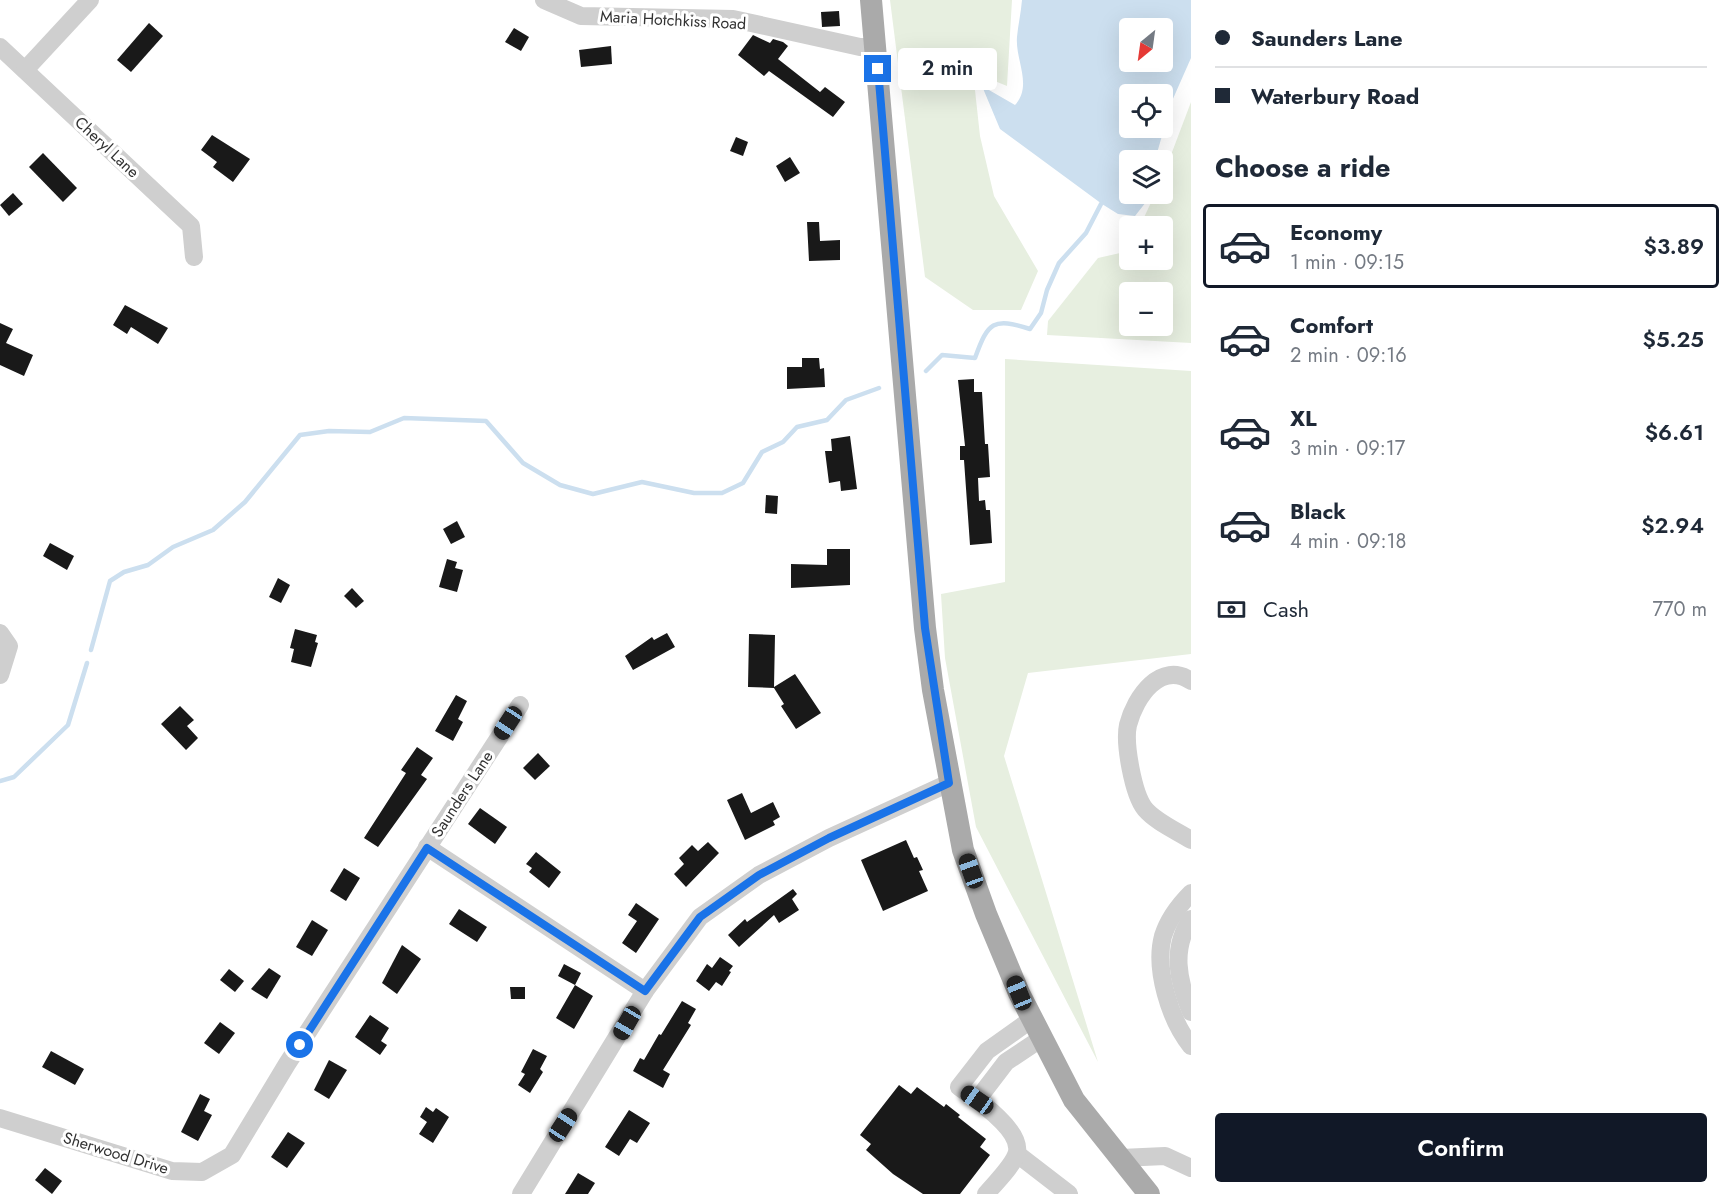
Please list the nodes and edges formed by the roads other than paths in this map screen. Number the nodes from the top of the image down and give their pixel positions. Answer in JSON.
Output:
{"nodes":[{"id":1,"x":90,"y":0,"type":"edge"},
{"id":2,"x":543,"y":0,"type":"edge"},
{"id":3,"x":871,"y":0,"type":"edge"},
{"id":4,"x":0,"y":47,"type":"edge"},
{"id":5,"x":876,"y":47,"type":"junction"},
{"id":6,"x":25,"y":70,"type":"junction"},
{"id":7,"x":194,"y":257,"type":"dead end"},
{"id":8,"x":0,"y":633,"type":"edge"},
{"id":9,"x":0,"y":675,"type":"edge"},
{"id":10,"x":1191,"y":681,"type":"edge"},
{"id":11,"x":520,"y":705,"type":"dead end"},
{"id":12,"x":949,"y":783,"type":"junction"},
{"id":13,"x":1191,"y":840,"type":"edge"},
{"id":14,"x":427,"y":848,"type":"junction"},
{"id":15,"x":1191,"y":893,"type":"edge"},
{"id":16,"x":1191,"y":919,"type":"edge"},
{"id":17,"x":1173,"y":985,"type":"junction"},
{"id":18,"x":645,"y":991,"type":"junction"},
{"id":19,"x":1191,"y":1012,"type":"edge"},
{"id":20,"x":1037,"y":1028,"type":"junction"},
{"id":21,"x":1191,"y":1046,"type":"edge"},
{"id":22,"x":287,"y":1064,"type":"joint"},
{"id":23,"x":977,"y":1100,"type":"junction"},
{"id":24,"x":0,"y":1118,"type":"edge"},
{"id":25,"x":1017,"y":1154,"type":"junction"},
{"id":26,"x":1120,"y":1158,"type":"junction"},
{"id":27,"x":1191,"y":1168,"type":"edge"},
{"id":28,"x":521,"y":1194,"type":"edge"},
{"id":29,"x":986,"y":1194,"type":"edge"},
{"id":30,"x":1069,"y":1194,"type":"edge"},
{"id":31,"x":1149,"y":1194,"type":"edge"}],
"edges":[{"from":1,"to":6,"type":"street"},
{"from":2,"to":5,"type":"street","name":"Maria Hotchkiss Road"},
{"from":3,"to":5,"type":"main road"},
{"from":4,"to":6,"type":"street","name":"Cheryl Lane"},
{"from":5,"to":12,"type":"main road"},
{"from":6,"to":7,"type":"street","name":"Cheryl Lane"},
{"from":8,"to":9,"type":"street"},
{"from":10,"to":13,"type":"street"},
{"from":11,"to":14,"type":"street","name":"Saunders Lane"},
{"from":12,"to":18,"type":"street"},
{"from":12,"to":20,"type":"main road"},
{"from":14,"to":18,"type":"street"},
{"from":14,"to":22,"type":"street","name":"Saunders Lane"},
{"from":15,"to":17,"type":"street"},
{"from":16,"to":17,"type":"street"},
{"from":17,"to":19,"type":"street"},
{"from":17,"to":21,"type":"street"},
{"from":18,"to":28,"type":"street"},
{"from":20,"to":23,"type":"street"},
{"from":20,"to":23,"type":"street"},
{"from":20,"to":26,"type":"main road"},
{"from":22,"to":24,"type":"street","name":"Sherwood Drive"},
{"from":23,"to":25,"type":"street"},
{"from":25,"to":29,"type":"street"},
{"from":25,"to":30,"type":"street"},
{"from":26,"to":27,"type":"street"},
{"from":26,"to":31,"type":"main road"}]}
